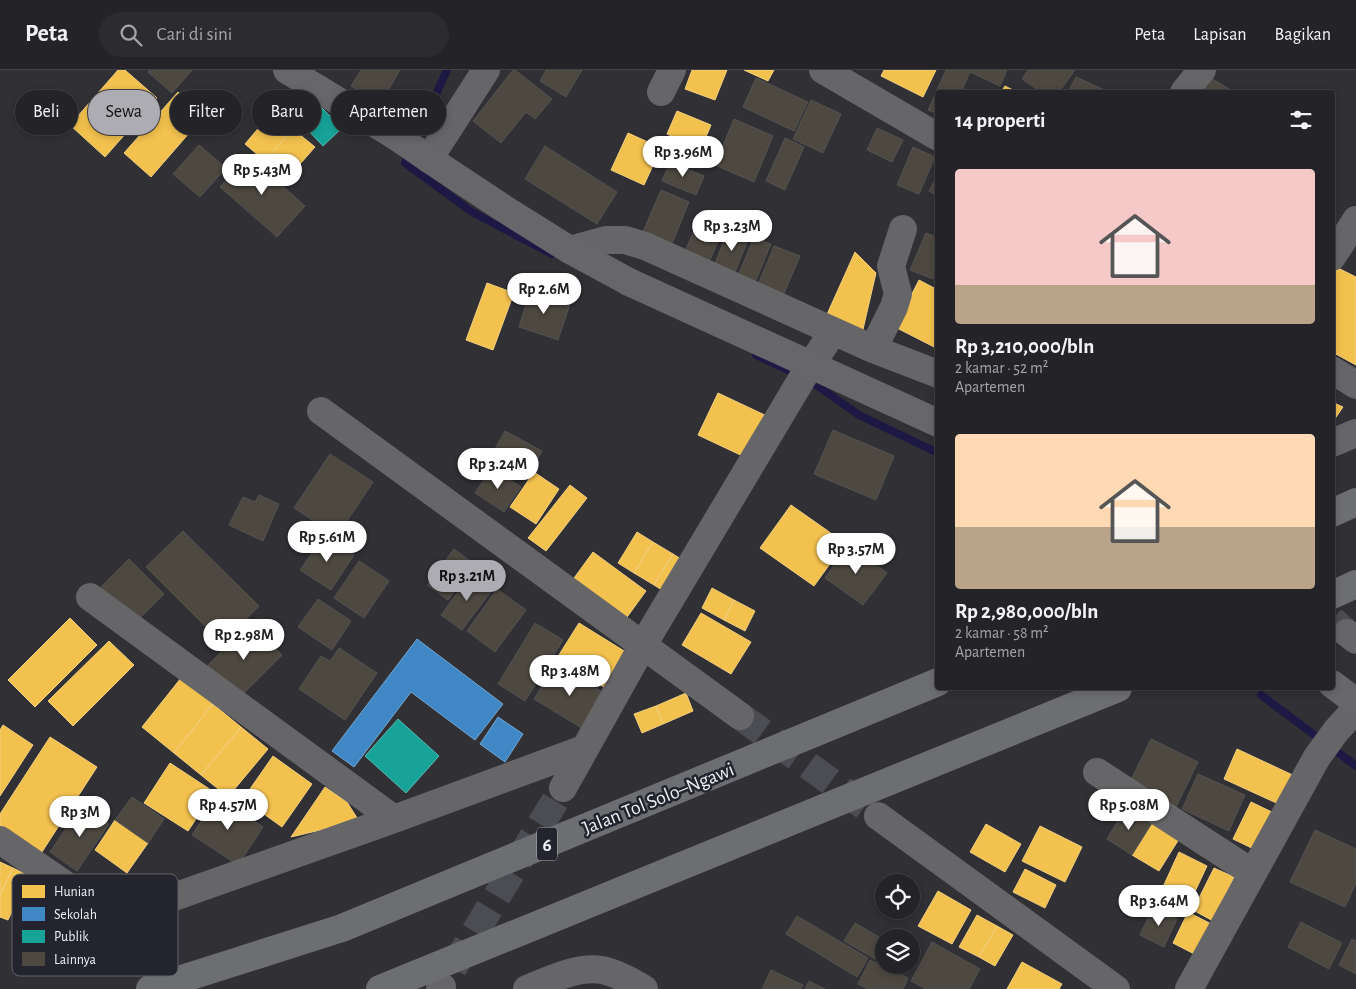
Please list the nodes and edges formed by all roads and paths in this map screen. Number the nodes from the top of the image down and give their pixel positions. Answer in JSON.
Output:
{"nodes":[{"id":1,"x":287,"y":70,"type":"edge"},
{"id":2,"x":486,"y":70,"type":"edge"},
{"id":3,"x":823,"y":70,"type":"edge"},
{"id":4,"x":1202,"y":70,"type":"edge"},
{"id":5,"x":1186,"y":90,"type":"edge"},
{"id":6,"x":935,"y":135,"type":"edge"},
{"id":7,"x":424,"y":156,"type":"junction"},
{"id":8,"x":1356,"y":220,"type":"edge"},
{"id":9,"x":903,"y":229,"type":"dead end"},
{"id":10,"x":570,"y":250,"type":"junction"},
{"id":11,"x":1335,"y":252,"type":"edge"},
{"id":12,"x":833,"y":332,"type":"junction"},
{"id":13,"x":873,"y":349,"type":"junction"},
{"id":14,"x":1335,"y":372,"type":"edge"},
{"id":15,"x":935,"y":373,"type":"edge"},
{"id":16,"x":1356,"y":385,"type":"edge"},
{"id":17,"x":321,"y":411,"type":"dead end"},
{"id":18,"x":935,"y":422,"type":"edge"},
{"id":19,"x":1356,"y":433,"type":"edge"},
{"id":20,"x":1335,"y":442,"type":"edge"},
{"id":21,"x":1356,"y":502,"type":"edge"},
{"id":22,"x":1335,"y":512,"type":"edge"},
{"id":23,"x":1356,"y":584,"type":"edge"},
{"id":24,"x":1335,"y":594,"type":"edge"},
{"id":25,"x":90,"y":597,"type":"dead end"},
{"id":26,"x":642,"y":645,"type":"junction"},
{"id":27,"x":935,"y":683,"type":"edge"},
{"id":28,"x":1335,"y":686,"type":"edge"},
{"id":29,"x":1113,"y":690,"type":"edge"},
{"id":30,"x":1356,"y":702,"type":"edge"},
{"id":31,"x":1356,"y":709,"type":"edge"},
{"id":32,"x":740,"y":716,"type":"tunnel mouth"},
{"id":33,"x":584,"y":749,"type":"junction"},
{"id":34,"x":1096,"y":772,"type":"dead end"},
{"id":35,"x":563,"y":788,"type":"tunnel mouth"},
{"id":36,"x":878,"y":816,"type":"tunnel mouth"},
{"id":37,"x":394,"y":819,"type":"junction"},
{"id":38,"x":0,"y":840,"type":"edge"},
{"id":39,"x":1253,"y":873,"type":"junction"},
{"id":40,"x":49,"y":874,"type":"edge"},
{"id":41,"x":178,"y":896,"type":"edge"},
{"id":42,"x":150,"y":989,"type":"edge"},
{"id":43,"x":380,"y":989,"type":"edge"},
{"id":44,"x":527,"y":989,"type":"edge"},
{"id":45,"x":644,"y":989,"type":"edge"},
{"id":46,"x":1116,"y":989,"type":"edge"},
{"id":47,"x":1189,"y":989,"type":"edge"}],
"edges":[{"from":1,"to":7,"type":"main road"},
{"from":2,"to":7,"type":"street"},
{"from":3,"to":6,"type":"street"},
{"from":4,"to":5,"type":"street"},
{"from":7,"to":10,"type":"main road"},
{"from":8,"to":11,"type":"street"},
{"from":9,"to":13,"type":"street"},
{"from":10,"to":12,"type":"street"},
{"from":10,"to":18,"type":"main road","bridge":true},
{"from":12,"to":13,"type":"street"},
{"from":12,"to":26,"type":"street"},
{"from":13,"to":15,"type":"street"},
{"from":14,"to":16,"type":"street"},
{"from":17,"to":26,"type":"street"},
{"from":19,"to":20,"type":"street"},
{"from":21,"to":22,"type":"highway"},
{"from":23,"to":24,"type":"highway"},
{"from":25,"to":37,"type":"street"},
{"from":26,"to":32,"type":"street"},
{"from":26,"to":33,"type":"street"},
{"from":27,"to":42,"type":"highway","name":"Jalan Tol Solo–Ngawi","number":"6"},
{"from":28,"to":30,"type":"main road"},
{"from":29,"to":43,"type":"highway"},
{"from":31,"to":39,"type":"street"},
{"from":33,"to":35,"type":"street"},
{"from":33,"to":37,"type":"street"},
{"from":34,"to":39,"type":"street"},
{"from":36,"to":46,"type":"street"},
{"from":37,"to":41,"type":"street"},
{"from":38,"to":40,"type":"street"},
{"from":39,"to":47,"type":"street"},
{"from":44,"to":45,"type":"street"}]}
